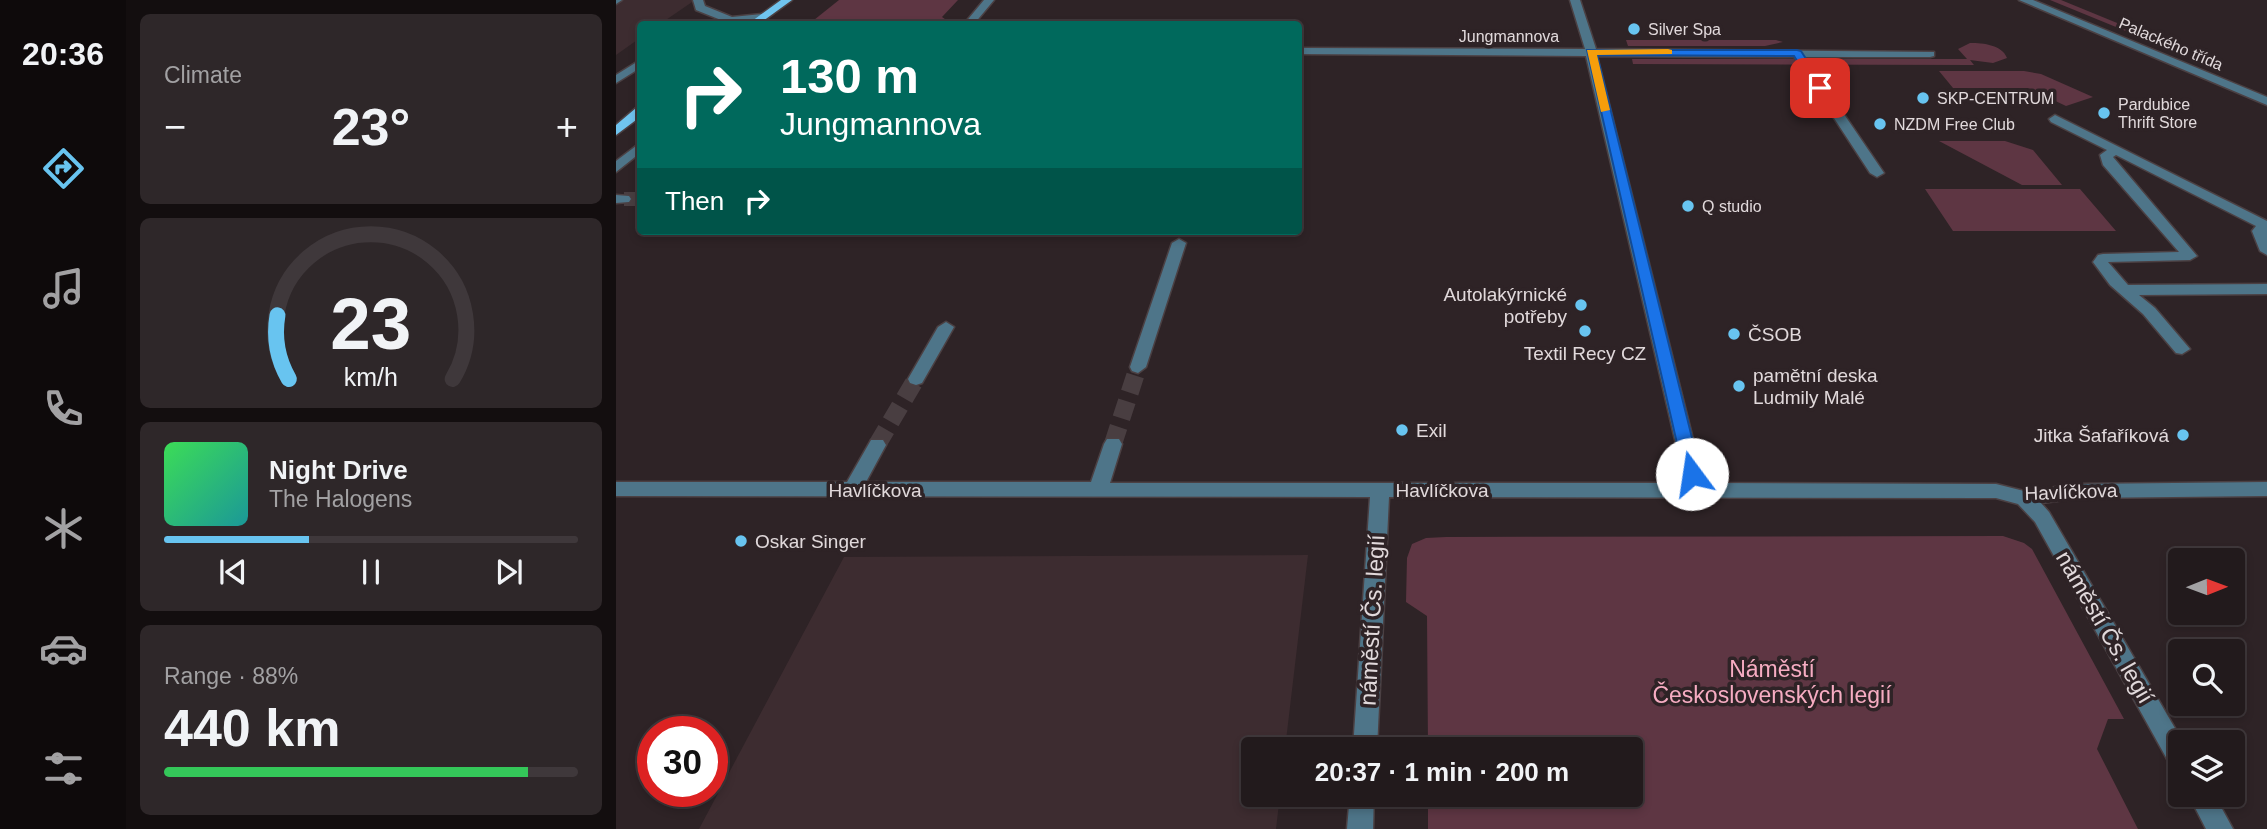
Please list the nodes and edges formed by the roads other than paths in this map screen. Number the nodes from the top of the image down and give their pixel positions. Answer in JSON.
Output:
{"nodes":[{"id":1,"x":698,"y":0,"type":"edge"},
{"id":2,"x":787,"y":0,"type":"edge"},
{"id":3,"x":989,"y":0,"type":"edge"},
{"id":4,"x":1575,"y":0,"type":"edge"},
{"id":5,"x":2024,"y":0,"type":"edge"},
{"id":6,"x":762,"y":17,"type":"junction"},
{"id":7,"x":731,"y":20,"type":"junction"},
{"id":8,"x":728,"y":21,"type":"edge"},
{"id":9,"x":757,"y":21,"type":"edge"},
{"id":10,"x":972,"y":21,"type":"edge"},
{"id":11,"x":1302,"y":51,"type":"edge"},
{"id":12,"x":1591,"y":52,"type":"junction"},
{"id":13,"x":1797,"y":53,"type":"junction"},
{"id":14,"x":1930,"y":54,"type":"dead end"},
{"id":15,"x":637,"y":65,"type":"edge"},
{"id":16,"x":616,"y":80,"type":"edge"},
{"id":17,"x":2267,"y":101,"type":"edge"},
{"id":18,"x":637,"y":114,"type":"edge"},
{"id":19,"x":2054,"y":119,"type":"dead end"},
{"id":20,"x":616,"y":131,"type":"edge"},
{"id":21,"x":637,"y":150,"type":"edge"},
{"id":22,"x":2117,"y":150,"type":"junction"},
{"id":23,"x":616,"y":168,"type":"edge"},
{"id":24,"x":1877,"y":173,"type":"dead end"},
{"id":25,"x":2267,"y":225,"type":"edge"},
{"id":26,"x":1179,"y":243,"type":"dead end"},
{"id":27,"x":2267,"y":251,"type":"edge"},
{"id":28,"x":2267,"y":289,"type":"edge"},
{"id":29,"x":2124,"y":290,"type":"junction"},
{"id":30,"x":946,"y":327,"type":"dead end"},
{"id":31,"x":2182,"y":349,"type":"dead end"},
{"id":32,"x":1138,"y":367,"type":"tunnel mouth"},
{"id":33,"x":916,"y":379,"type":"tunnel mouth"},
{"id":34,"x":1113,"y":444,"type":"tunnel mouth"},
{"id":35,"x":877,"y":445,"type":"tunnel mouth"},
{"id":36,"x":616,"y":489,"type":"edge"},
{"id":37,"x":2267,"y":489,"type":"edge"},
{"id":38,"x":852,"y":490,"type":"junction"},
{"id":39,"x":1098,"y":490,"type":"junction"},
{"id":40,"x":1380,"y":490,"type":"junction"},
{"id":41,"x":1696,"y":491,"type":"junction"},
{"id":42,"x":2024,"y":498,"type":"junction"},
{"id":43,"x":1365,"y":737,"type":"edge"},
{"id":44,"x":2168,"y":739,"type":"edge"},
{"id":45,"x":1361,"y":807,"type":"edge"},
{"id":46,"x":2207,"y":807,"type":"edge"},
{"id":47,"x":1360,"y":829,"type":"edge"},
{"id":48,"x":2220,"y":829,"type":"edge"}],
"edges":[{"from":1,"to":7,"type":"street"},
{"from":2,"to":6,"type":"main road"},
{"from":3,"to":10,"type":"street"},
{"from":4,"to":12,"type":"street"},
{"from":5,"to":17,"type":"street","name":"Palackého třída"},
{"from":6,"to":7,"type":"street"},
{"from":6,"to":9,"type":"main road"},
{"from":7,"to":8,"type":"street"},
{"from":11,"to":12,"type":"street","name":"Jungmannova"},
{"from":12,"to":13,"type":"street","name":"Jungmannova"},
{"from":12,"to":41,"type":"street"},
{"from":13,"to":14,"type":"street","name":"Jungmannova"},
{"from":13,"to":24,"type":"street"},
{"from":15,"to":16,"type":"street"},
{"from":18,"to":20,"type":"main road"},
{"from":19,"to":22,"type":"street"},
{"from":21,"to":23,"type":"street"},
{"from":22,"to":25,"type":"street"},
{"from":22,"to":29,"type":"street"},
{"from":25,"to":27,"type":"street"},
{"from":26,"to":32,"type":"street"},
{"from":28,"to":29,"type":"street"},
{"from":29,"to":31,"type":"street"},
{"from":30,"to":33,"type":"street"},
{"from":34,"to":39,"type":"street"},
{"from":35,"to":38,"type":"street"},
{"from":36,"to":38,"type":"street","name":"Havlíčkova"},
{"from":37,"to":42,"type":"street","name":"Havlíčkova"},
{"from":38,"to":39,"type":"street","name":"Havlíčkova"},
{"from":39,"to":40,"type":"street","name":"Havlíčkova"},
{"from":40,"to":41,"type":"street","name":"Havlíčkova"},
{"from":40,"to":43,"type":"street","name":"náměstí Čs. legií"},
{"from":41,"to":42,"type":"street","name":"Havlíčkova"},
{"from":42,"to":44,"type":"street","name":"náměstí Čs. legií"},
{"from":45,"to":47,"type":"street"},
{"from":46,"to":48,"type":"street"}]}
